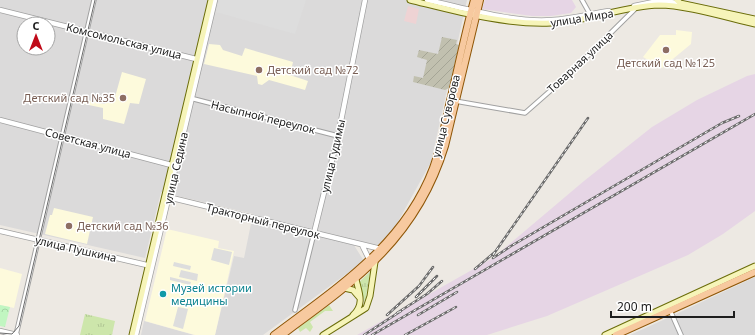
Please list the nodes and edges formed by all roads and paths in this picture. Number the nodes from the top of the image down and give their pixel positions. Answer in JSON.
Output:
{"nodes":[{"id":1,"x":94,"y":0,"type":"edge"},
{"id":2,"x":211,"y":0,"type":"edge"},
{"id":3,"x":215,"y":0,"type":"edge"},
{"id":4,"x":365,"y":0,"type":"edge"},
{"id":5,"x":410,"y":0,"type":"edge"},
{"id":6,"x":427,"y":0,"type":"edge"},
{"id":7,"x":474,"y":0,"type":"edge"},
{"id":8,"x":480,"y":0,"type":"edge"},
{"id":9,"x":582,"y":0,"type":"edge"},
{"id":10,"x":644,"y":0,"type":"edge"},
{"id":11,"x":678,"y":2,"type":"edge"},
{"id":12,"x":640,"y":4,"type":"junction"},
{"id":13,"x":635,"y":9,"type":"junction"},
{"id":14,"x":0,"y":10,"type":"edge"},
{"id":15,"x":473,"y":12,"type":"junction"},
{"id":16,"x":591,"y":16,"type":"junction"},
{"id":17,"x":755,"y":19,"type":"edge"},
{"id":18,"x":755,"y":24,"type":"edge"},
{"id":19,"x":86,"y":32,"type":"junction"},
{"id":20,"x":199,"y":60,"type":"junction"},
{"id":21,"x":190,"y":98,"type":"junction"},
{"id":22,"x":453,"y":101,"type":"junction"},
{"id":23,"x":0,"y":120,"type":"edge"},
{"id":24,"x":61,"y":136,"type":"junction"},
{"id":25,"x":338,"y":136,"type":"junction"},
{"id":26,"x":174,"y":166,"type":"junction"},
{"id":27,"x":167,"y":197,"type":"junction"},
{"id":28,"x":0,"y":231,"type":"edge"},
{"id":29,"x":314,"y":233,"type":"junction"},
{"id":30,"x":39,"y":240,"type":"junction"},
{"id":31,"x":362,"y":244,"type":"junction"},
{"id":32,"x":383,"y":250,"type":"junction"},
{"id":33,"x":372,"y":262,"type":"junction"},
{"id":34,"x":150,"y":265,"type":"junction"},
{"id":35,"x":755,"y":266,"type":"edge"},
{"id":36,"x":755,"y":272,"type":"edge"},
{"id":37,"x":355,"y":276,"type":"junction"},
{"id":38,"x":344,"y":288,"type":"junction"},
{"id":39,"x":360,"y":298,"type":"junction"},
{"id":40,"x":324,"y":301,"type":"junction"},
{"id":41,"x":361,"y":305,"type":"junction"},
{"id":42,"x":367,"y":305,"type":"junction"},
{"id":43,"x":295,"y":310,"type":"dead end"},
{"id":44,"x":670,"y":310,"type":"junction"},
{"id":45,"x":346,"y":321,"type":"junction"},
{"id":46,"x":0,"y":331,"type":"edge"},
{"id":47,"x":16,"y":335,"type":"edge"},
{"id":48,"x":132,"y":335,"type":"edge"},
{"id":49,"x":136,"y":335,"type":"edge"},
{"id":50,"x":274,"y":335,"type":"edge"},
{"id":51,"x":282,"y":335,"type":"edge"},
{"id":52,"x":323,"y":335,"type":"edge"},
{"id":53,"x":605,"y":335,"type":"edge"},
{"id":54,"x":616,"y":335,"type":"edge"},
{"id":55,"x":681,"y":335,"type":"edge"}],
"edges":[{"from":1,"to":19,"type":"street"},
{"from":2,"to":20,"type":"main road","name":"улица Седина"},
{"from":3,"to":20,"type":"street","name":"улица Седина"},
{"from":4,"to":25,"type":"street","name":"улица Гудимы"},
{"from":5,"to":15,"type":"main road","name":"улица Мира"},
{"from":6,"to":15,"type":"street","name":"улица Мира"},
{"from":7,"to":15,"type":"main road","name":"улица Суворова"},
{"from":8,"to":15,"type":"main road","name":"улица Суворова"},
{"from":9,"to":16,"type":"street"},
{"from":10,"to":12,"type":"street"},
{"from":11,"to":12,"type":"street","name":"улица Мира"},
{"from":11,"to":17,"type":"main road","name":"улица Мира"},
{"from":12,"to":13,"type":"street"},
{"from":12,"to":16,"type":"street","name":"улица Мира"},
{"from":13,"to":16,"type":"main road","name":"улица Мира"},
{"from":13,"to":18,"type":"main road","name":"улица Мира"},
{"from":13,"to":22,"type":"street","name":"Товарная улица"},
{"from":14,"to":19,"type":"street","name":"Комсомольская улица"},
{"from":15,"to":16,"type":"main road","name":"улица Мира"},
{"from":15,"to":22,"type":"main road","name":"улица Суворова"},
{"from":19,"to":20,"type":"street","name":"Комсомольская улица"},
{"from":19,"to":24,"type":"street"},
{"from":20,"to":21,"type":"main road","name":"улица Седина"},
{"from":21,"to":25,"type":"street","name":"Насыпной переулок"},
{"from":21,"to":26,"type":"main road","name":"улица Седина"},
{"from":22,"to":32,"type":"main road","name":"улица Суворова"},
{"from":23,"to":24,"type":"street","name":"Советская улица"},
{"from":24,"to":26,"type":"street","name":"Советская улица"},
{"from":24,"to":30,"type":"street"},
{"from":25,"to":29,"type":"street","name":"улица Гудимы"},
{"from":26,"to":27,"type":"main road","name":"улица Седина"},
{"from":27,"to":29,"type":"street","name":"Тракторный переулок"},
{"from":27,"to":34,"type":"main road","name":"улица Седина"},
{"from":28,"to":30,"type":"street","name":"улица Пушкина"},
{"from":29,"to":31,"type":"street","name":"Тракторный переулок"},
{"from":29,"to":43,"type":"street","name":"улица Гудимы"},
{"from":30,"to":34,"type":"street","name":"улица Пушкина"},
{"from":30,"to":47,"type":"street"},
{"from":31,"to":32,"type":"street","name":"Тракторный переулок"},
{"from":31,"to":33,"type":"street"},
{"from":32,"to":33,"type":"main road","name":"улица Суворова"},
{"from":33,"to":37,"type":"main road","name":"улица Суворова"},
{"from":33,"to":42,"type":"main road"},
{"from":34,"to":48,"type":"main road","name":"улица Седина"},
{"from":34,"to":49,"type":"street","name":"улица Седина"},
{"from":35,"to":53,"type":"main road"},
{"from":36,"to":44,"type":"main road"},
{"from":37,"to":38,"type":"main road","name":"улица Суворова"},
{"from":37,"to":39,"type":"main road"},
{"from":37,"to":40,"type":"main road","name":"улица Суворова"},
{"from":38,"to":39,"type":"main road"},
{"from":38,"to":40,"type":"main road","name":"улица Суворова"},
{"from":39,"to":41,"type":"main road"},
{"from":40,"to":50,"type":"main road","name":"улица Суворова"},
{"from":40,"to":51,"type":"main road","name":"улица Суворова"},
{"from":41,"to":42,"type":"main road"},
{"from":41,"to":45,"type":"main road"},
{"from":42,"to":45,"type":"main road"},
{"from":44,"to":54,"type":"main road"},
{"from":44,"to":55,"type":"street"},
{"from":45,"to":52,"type":"main road"},
{"from":46,"to":47,"type":"street"}]}
